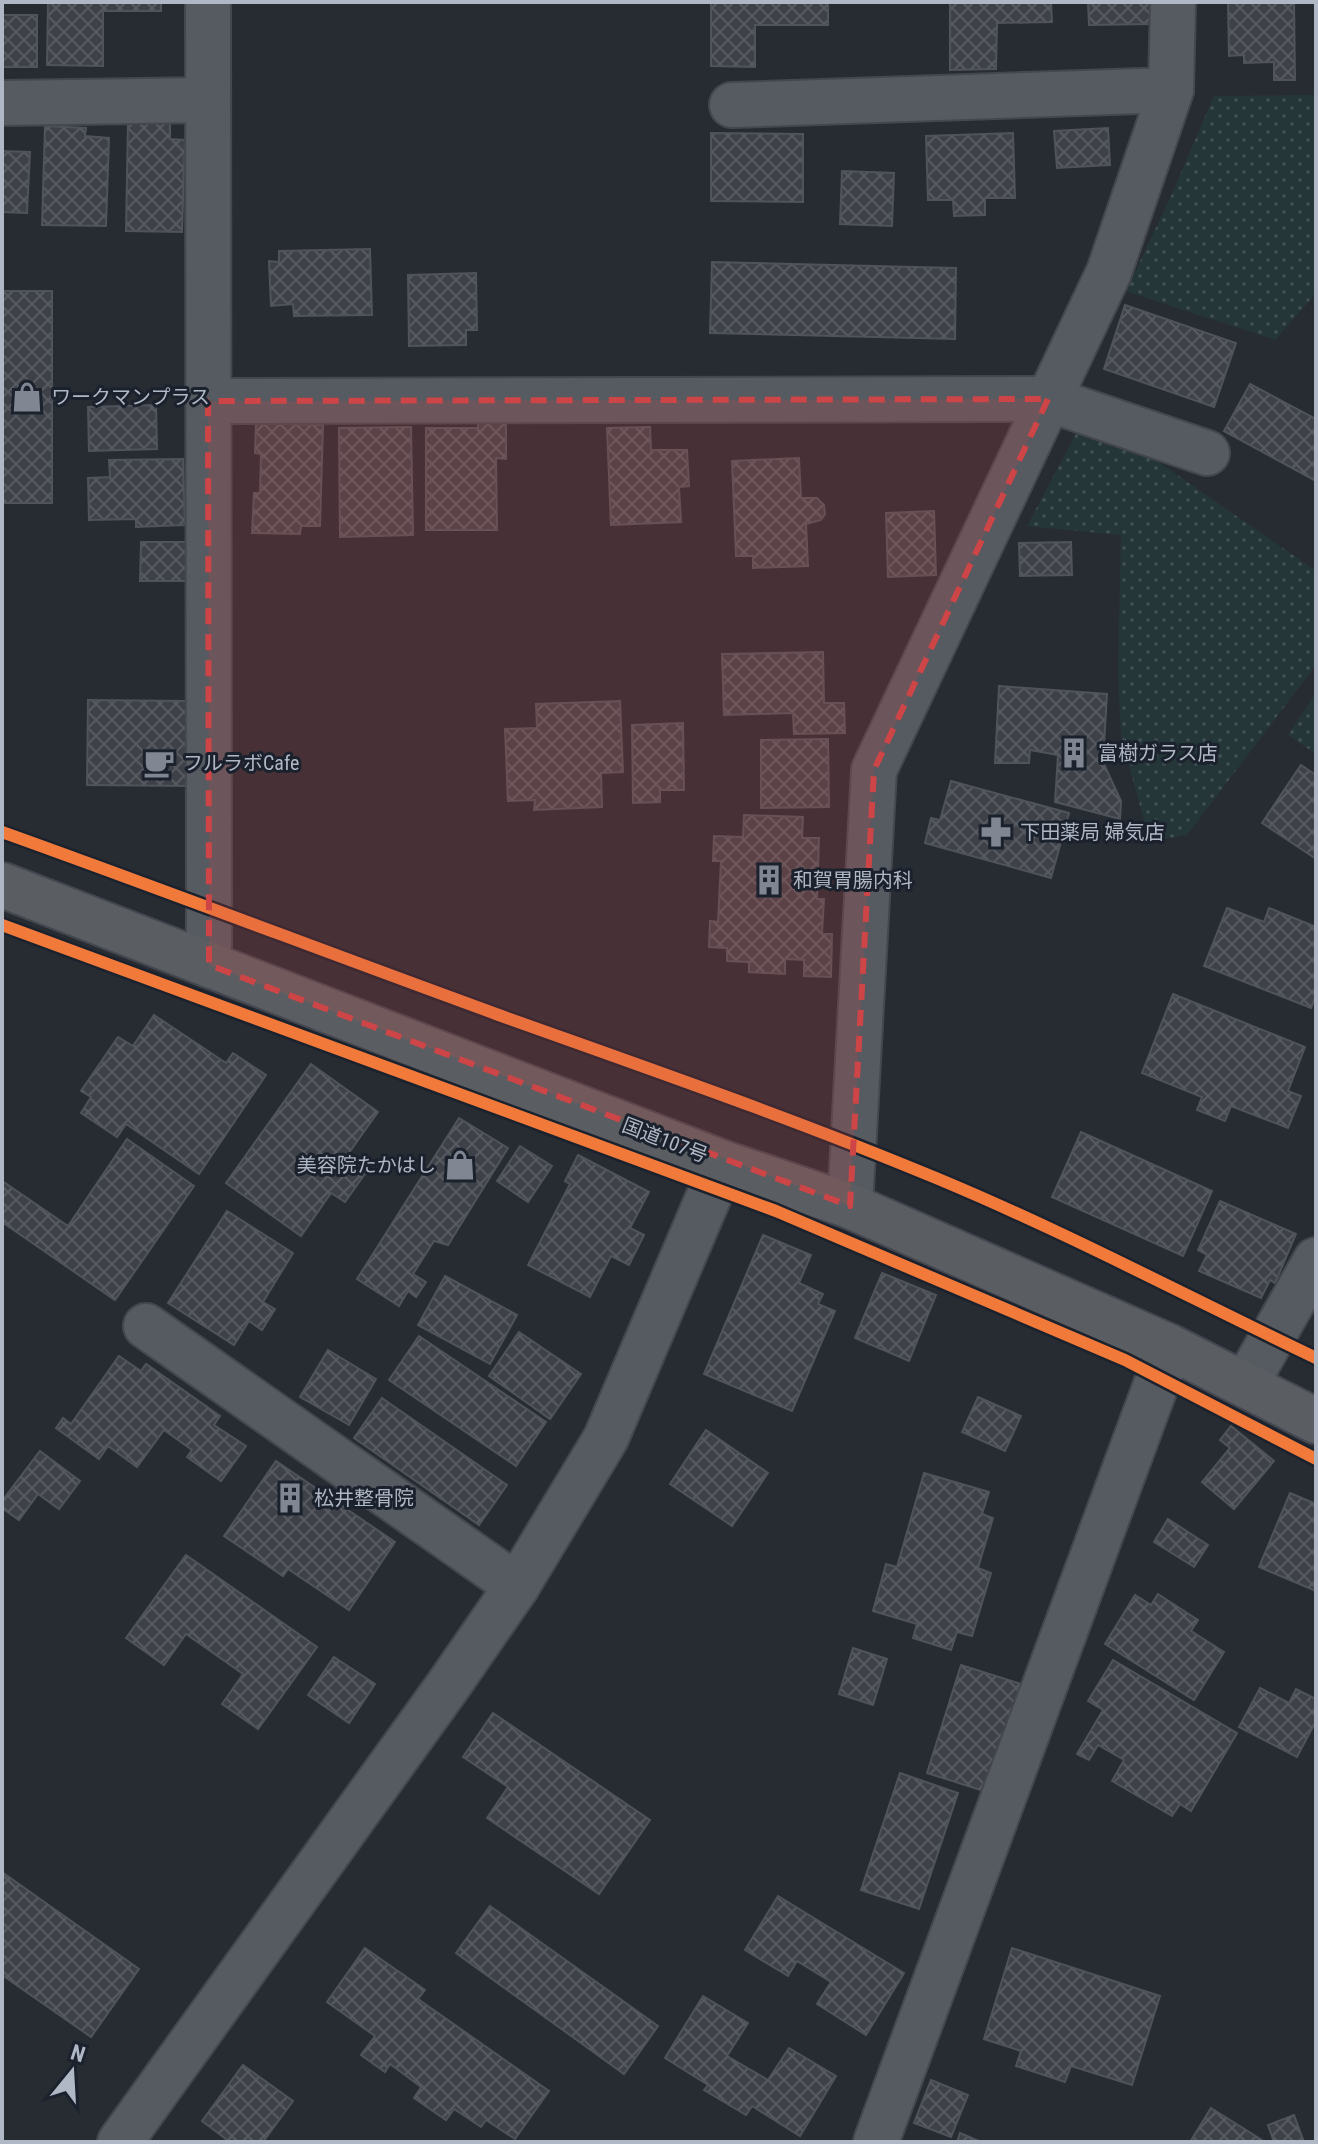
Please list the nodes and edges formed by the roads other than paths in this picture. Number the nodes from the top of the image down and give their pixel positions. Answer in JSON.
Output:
{"nodes":[{"id":1,"x":208,"y":2,"type":"edge"},
{"id":2,"x":1173,"y":2,"type":"edge"},
{"id":3,"x":1171,"y":90,"type":"junction"},
{"id":4,"x":208,"y":100,"type":"junction"},
{"id":5,"x":2,"y":103,"type":"edge"},
{"id":6,"x":732,"y":105,"type":"dead end"},
{"id":7,"x":1048,"y":399,"type":"junction"},
{"id":8,"x":208,"y":401,"type":"junction"},
{"id":9,"x":1207,"y":453,"type":"dead end"},
{"id":10,"x":2,"y":885,"type":"edge"},
{"id":11,"x":209,"y":965,"type":"junction"},
{"id":12,"x":723,"y":1163,"type":"junction"},
{"id":13,"x":850,"y":1206,"type":"junction"},
{"id":14,"x":1316,"y":1260,"type":"edge"},
{"id":15,"x":146,"y":1326,"type":"dead end"},
{"id":16,"x":1170,"y":1347,"type":"junction"},
{"id":17,"x":1246,"y":1384,"type":"junction"},
{"id":18,"x":1316,"y":1421,"type":"edge"},
{"id":19,"x":517,"y":1586,"type":"junction"},
{"id":20,"x":120,"y":2142,"type":"edge"},
{"id":21,"x":876,"y":2142,"type":"edge"}],
"edges":[{"from":1,"to":4,"type":"street"},
{"from":2,"to":3,"type":"street"},
{"from":3,"to":6,"type":"street"},
{"from":3,"to":7,"type":"street"},
{"from":4,"to":5,"type":"street"},
{"from":4,"to":8,"type":"street"},
{"from":7,"to":8,"type":"street"},
{"from":7,"to":9,"type":"street"},
{"from":7,"to":13,"type":"street"},
{"from":8,"to":11,"type":"street"},
{"from":10,"to":11,"type":"highway","name":"国道107号"},
{"from":11,"to":12,"type":"highway","name":"国道107号"},
{"from":12,"to":13,"type":"highway","name":"国道107号"},
{"from":12,"to":19,"type":"street"},
{"from":13,"to":16,"type":"highway","name":"国道107号"},
{"from":14,"to":17,"type":"street"},
{"from":15,"to":19,"type":"street"},
{"from":16,"to":17,"type":"highway","name":"国道107号"},
{"from":16,"to":21,"type":"street"},
{"from":17,"to":18,"type":"highway","name":"国道107号"},
{"from":19,"to":20,"type":"street"}]}
